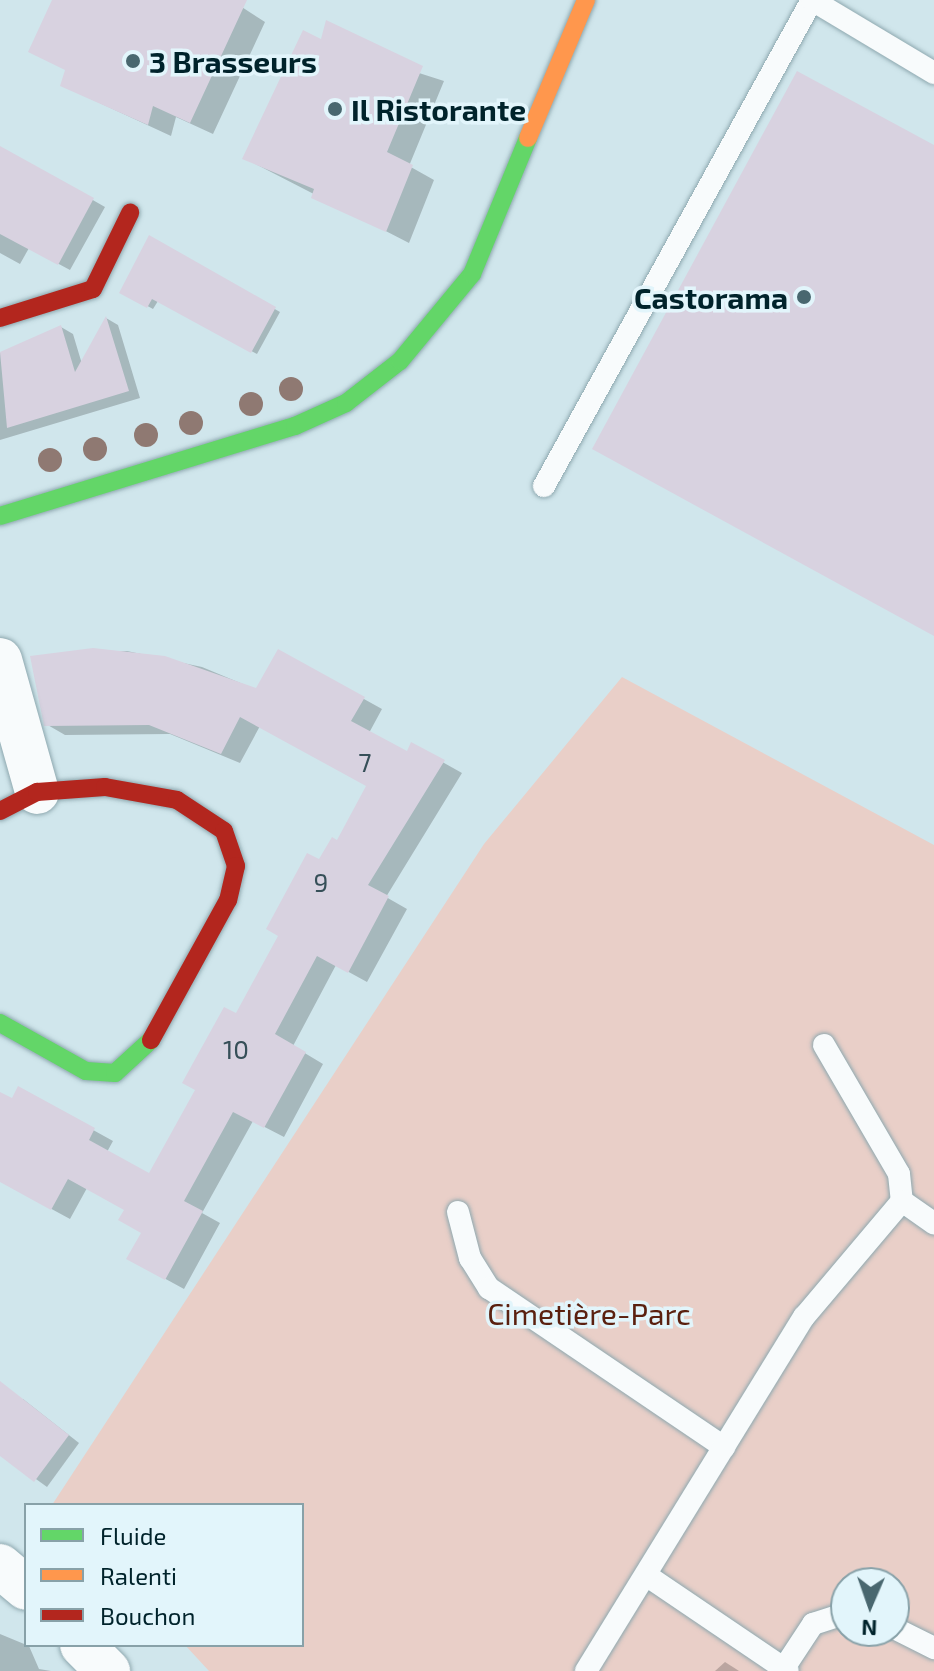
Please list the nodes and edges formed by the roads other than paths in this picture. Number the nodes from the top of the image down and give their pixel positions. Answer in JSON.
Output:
{"nodes":[{"id":1,"x":586,"y":0,"type":"edge"},
{"id":2,"x":812,"y":0,"type":"edge"},
{"id":3,"x":934,"y":73,"type":"edge"},
{"id":4,"x":130,"y":213,"type":"dead end"},
{"id":5,"x":0,"y":318,"type":"edge"},
{"id":6,"x":544,"y":486,"type":"dead end"},
{"id":7,"x":0,"y":516,"type":"edge"},
{"id":8,"x":0,"y":660,"type":"edge"},
{"id":9,"x":19,"y":801,"type":"edge"},
{"id":10,"x":0,"y":1023,"type":"edge"},
{"id":11,"x":824,"y":1045,"type":"dead end"},
{"id":12,"x":902,"y":1201,"type":"junction"},
{"id":13,"x":458,"y":1212,"type":"dead end"},
{"id":14,"x":934,"y":1223,"type":"edge"},
{"id":15,"x":724,"y":1447,"type":"junction"},
{"id":16,"x":0,"y":1566,"type":"edge"},
{"id":17,"x":646,"y":1575,"type":"junction"},
{"id":18,"x":24,"y":1586,"type":"edge"},
{"id":19,"x":830,"y":1618,"type":"edge"},
{"id":20,"x":910,"y":1636,"type":"edge"},
{"id":21,"x":84,"y":1647,"type":"edge"},
{"id":22,"x":934,"y":1648,"type":"edge"},
{"id":23,"x":786,"y":1670,"type":"edge"},
{"id":24,"x":108,"y":1671,"type":"edge"},
{"id":25,"x":586,"y":1671,"type":"edge"}],
"edges":[{"from":1,"to":7,"type":"street"},
{"from":2,"to":3,"type":"lane"},
{"from":2,"to":6,"type":"lane"},
{"from":4,"to":5,"type":"street"},
{"from":8,"to":9,"type":"street"},
{"from":9,"to":10,"type":"street"},
{"from":11,"to":12,"type":"lane"},
{"from":12,"to":14,"type":"lane"},
{"from":12,"to":15,"type":"lane"},
{"from":13,"to":15,"type":"lane"},
{"from":15,"to":17,"type":"lane"},
{"from":16,"to":18,"type":"street"},
{"from":17,"to":23,"type":"lane"},
{"from":17,"to":25,"type":"lane"},
{"from":19,"to":23,"type":"lane"},
{"from":20,"to":22,"type":"lane"},
{"from":21,"to":24,"type":"street"}]}
